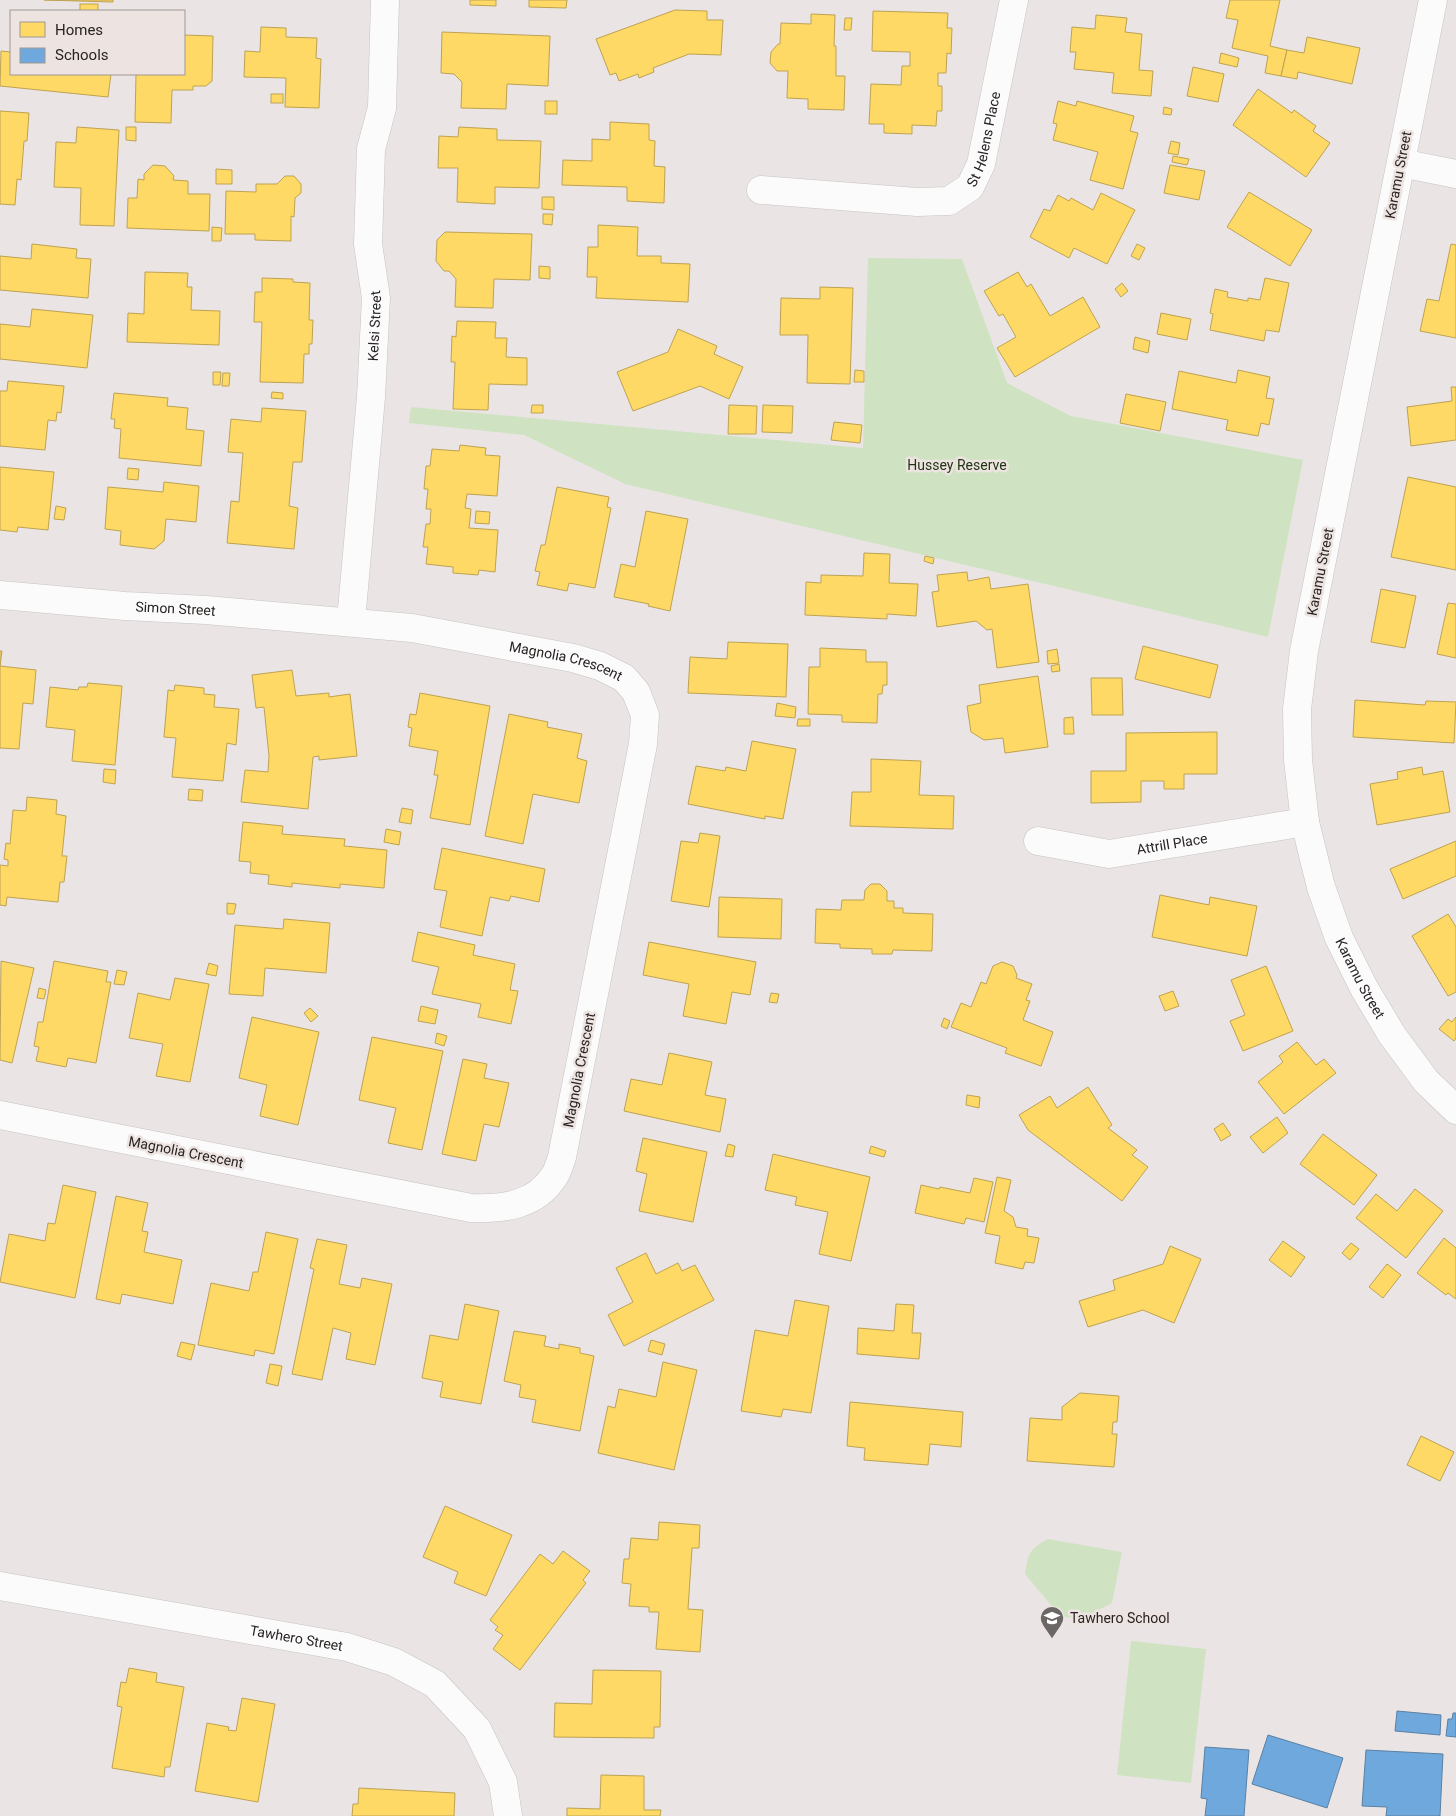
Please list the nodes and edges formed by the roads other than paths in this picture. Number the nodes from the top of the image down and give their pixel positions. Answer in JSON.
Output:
{"nodes":[{"id":1,"x":385,"y":0,"type":"edge"},
{"id":2,"x":1014,"y":0,"type":"edge"},
{"id":3,"x":1433,"y":0,"type":"edge"},
{"id":4,"x":1401,"y":163,"type":"junction"},
{"id":5,"x":1456,"y":174,"type":"edge"},
{"id":6,"x":761,"y":190,"type":"dead end"},
{"id":7,"x":0,"y":594,"type":"edge"},
{"id":8,"x":351,"y":621,"type":"junction"},
{"id":9,"x":1305,"y":822,"type":"junction"},
{"id":10,"x":1038,"y":841,"type":"dead end"},
{"id":11,"x":1456,"y":1110,"type":"edge"},
{"id":12,"x":0,"y":1115,"type":"edge"},
{"id":13,"x":0,"y":1586,"type":"edge"},
{"id":14,"x":508,"y":1816,"type":"edge"}],
"edges":[{"from":1,"to":8,"type":"street","name":"Kelsi Street"},
{"from":2,"to":6,"type":"street","name":"St Helens Place"},
{"from":3,"to":4,"type":"street","name":"Karamu Street"},
{"from":4,"to":5,"type":"street"},
{"from":4,"to":9,"type":"street","name":"Karamu Street"},
{"from":7,"to":8,"type":"street","name":"Simon Street"},
{"from":8,"to":12,"type":"street","name":"Magnolia Crescent"},
{"from":9,"to":10,"type":"street","name":"Attrill Place"},
{"from":9,"to":11,"type":"street","name":"Karamu Street"},
{"from":13,"to":14,"type":"street","name":"Tawhero Street"}]}
